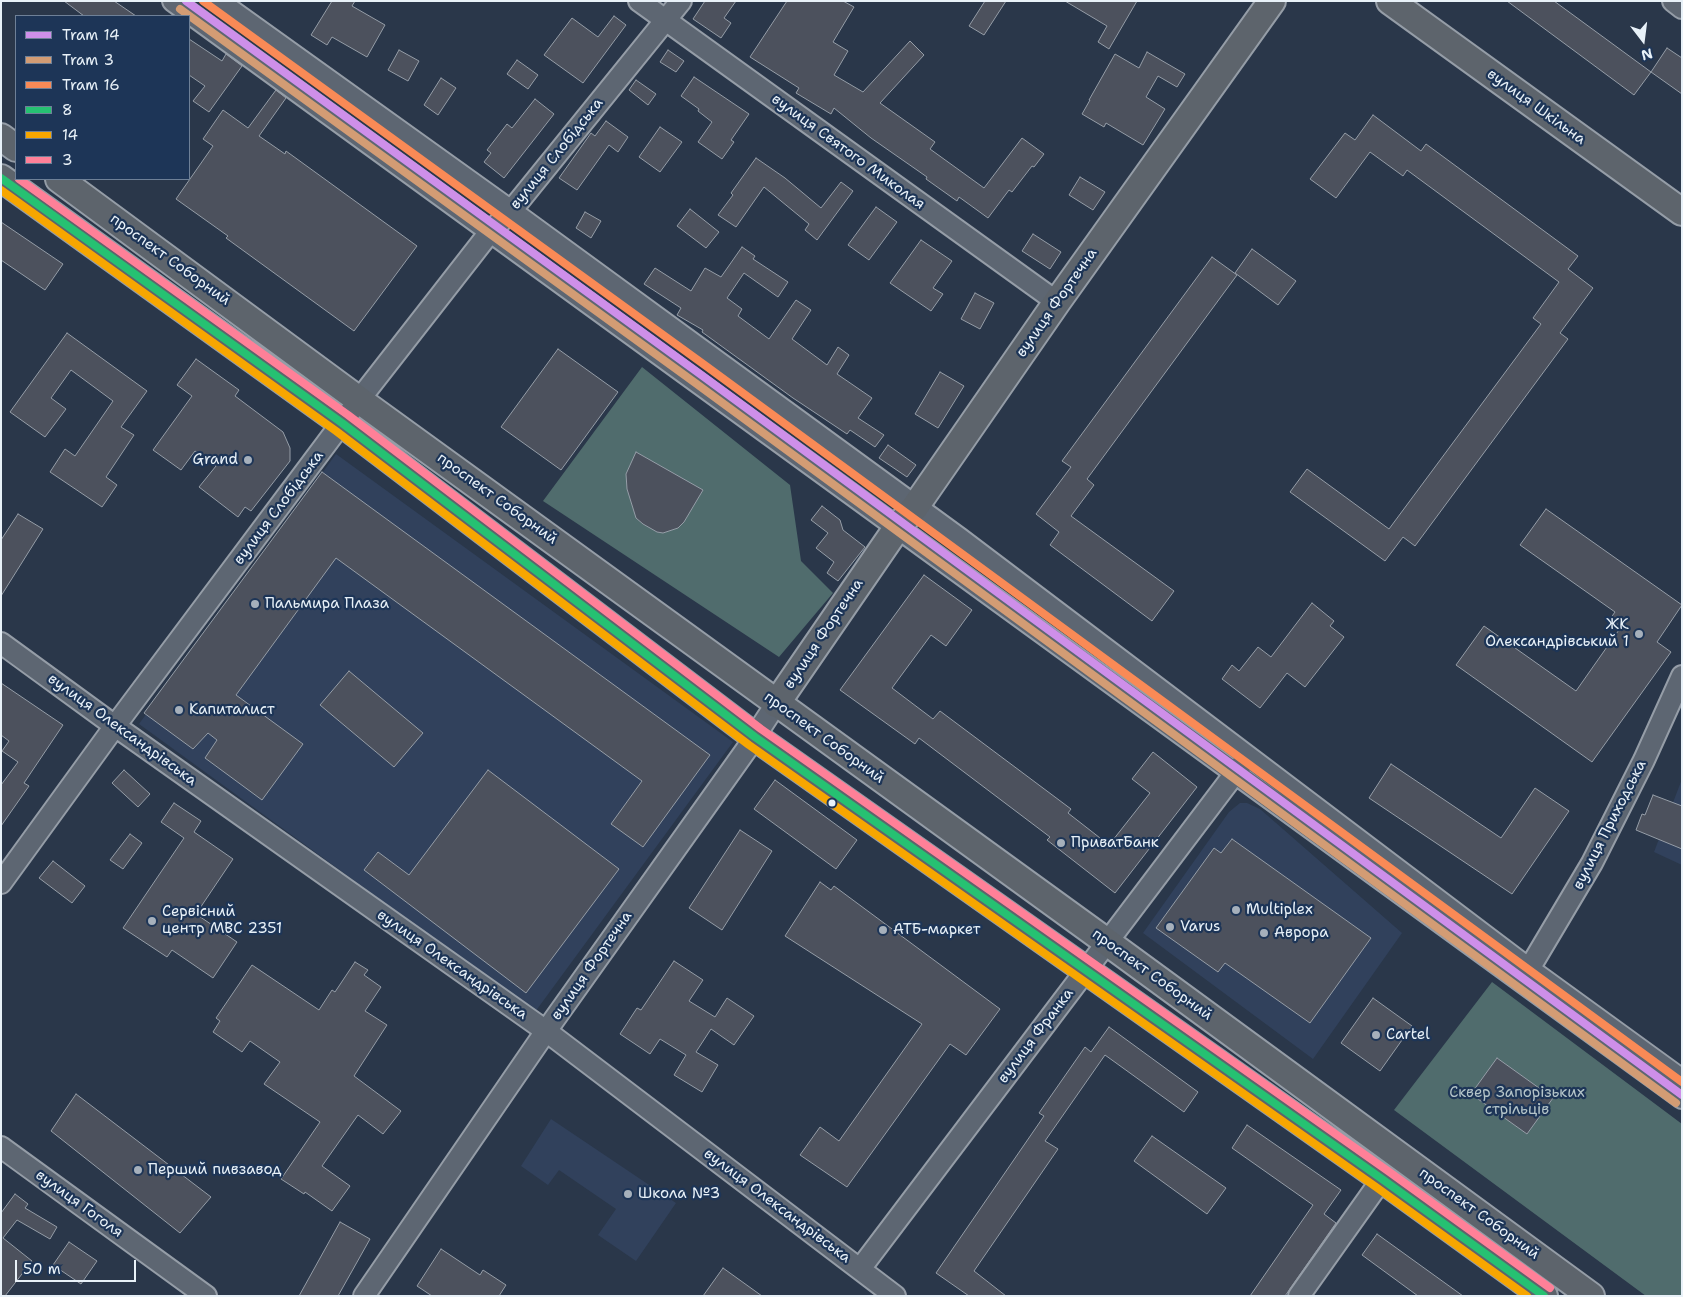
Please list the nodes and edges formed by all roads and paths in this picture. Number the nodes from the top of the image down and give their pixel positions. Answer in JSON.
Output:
{"nodes":[{"id":1,"x":173,"y":1,"type":"edge"},
{"id":2,"x":218,"y":1,"type":"edge"},
{"id":3,"x":639,"y":1,"type":"edge"},
{"id":4,"x":681,"y":1,"type":"edge"},
{"id":5,"x":1272,"y":1,"type":"edge"},
{"id":6,"x":1390,"y":1,"type":"edge"},
{"id":7,"x":1673,"y":1,"type":"edge"},
{"id":8,"x":1682,"y":8,"type":"edge"},
{"id":9,"x":666,"y":20,"type":"junction"},
{"id":10,"x":1,"y":136,"type":"edge"},
{"id":11,"x":15,"y":147,"type":"edge"},
{"id":12,"x":1,"y":178,"type":"edge"},
{"id":13,"x":60,"y":180,"type":"edge"},
{"id":14,"x":511,"y":211,"type":"junction"},
{"id":15,"x":1682,"y":212,"type":"edge"},
{"id":16,"x":490,"y":232,"type":"junction"},
{"id":17,"x":1058,"y":302,"type":"junction"},
{"id":18,"x":359,"y":400,"type":"junction"},
{"id":19,"x":342,"y":423,"type":"junction"},
{"id":20,"x":915,"y":507,"type":"junction"},
{"id":21,"x":897,"y":528,"type":"junction"},
{"id":22,"x":1,"y":643,"type":"edge"},
{"id":23,"x":1682,"y":676,"type":"edge"},
{"id":24,"x":776,"y":704,"type":"junction"},
{"id":25,"x":115,"y":726,"type":"junction"},
{"id":26,"x":755,"y":737,"type":"junction"},
{"id":27,"x":1248,"y":756,"type":"junction"},
{"id":28,"x":1235,"y":774,"type":"junction"},
{"id":29,"x":1,"y":883,"type":"edge"},
{"id":30,"x":1106,"y":942,"type":"junction"},
{"id":31,"x":1529,"y":969,"type":"junction"},
{"id":32,"x":1086,"y":970,"type":"junction"},
{"id":33,"x":546,"y":1031,"type":"junction"},
{"id":34,"x":1682,"y":1080,"type":"edge"},
{"id":35,"x":1682,"y":1098,"type":"edge"},
{"id":36,"x":1,"y":1147,"type":"edge"},
{"id":37,"x":1382,"y":1179,"type":"junction"},
{"id":38,"x":860,"y":1269,"type":"junction"},
{"id":39,"x":206,"y":1296,"type":"edge"},
{"id":40,"x":364,"y":1296,"type":"edge"},
{"id":41,"x":895,"y":1296,"type":"edge"},
{"id":42,"x":1299,"y":1296,"type":"edge"},
{"id":43,"x":1544,"y":1296,"type":"edge"},
{"id":44,"x":1590,"y":1296,"type":"edge"}],
"edges":[{"from":1,"to":16,"type":"street"},
{"from":2,"to":14,"type":"street"},
{"from":3,"to":9,"type":"street","name":"вулиця Святого Миколая"},
{"from":4,"to":9,"type":"street","name":"вулиця Слобідська"},
{"from":5,"to":17,"type":"main road","name":"вулиця Фортечна"},
{"from":6,"to":15,"type":"main road","name":"вулиця Шкільна"},
{"from":7,"to":8,"type":"street"},
{"from":9,"to":14,"type":"street","name":"вулиця Слобідська"},
{"from":9,"to":17,"type":"street","name":"вулиця Святого Миколая"},
{"from":10,"to":11,"type":"main road"},
{"from":12,"to":19,"type":"main road","name":"проспект Соборний"},
{"from":13,"to":18,"type":"main road","name":"проспект Соборний"},
{"from":14,"to":16,"type":"street","name":"вулиця Слобідська"},
{"from":14,"to":20,"type":"street"},
{"from":16,"to":18,"type":"street","name":"вулиця Слобідська"},
{"from":16,"to":21,"type":"street"},
{"from":17,"to":20,"type":"main road","name":"вулиця Фортечна"},
{"from":18,"to":19,"type":"street","name":"вулиця Слобідська"},
{"from":18,"to":24,"type":"main road","name":"проспект Соборний"},
{"from":19,"to":25,"type":"street","name":"вулиця Слобідська"},
{"from":19,"to":26,"type":"main road","name":"проспект Соборний"},
{"from":20,"to":21,"type":"main road","name":"вулиця Фортечна"},
{"from":20,"to":27,"type":"street"},
{"from":21,"to":24,"type":"main road","name":"вулиця Фортечна"},
{"from":21,"to":28,"type":"street"},
{"from":22,"to":25,"type":"street","name":"вулиця Олександрівська"},
{"from":23,"to":31,"type":"street","name":"вулиця Приходська"},
{"from":24,"to":26,"type":"street","name":"вулиця Фортечна"},
{"from":24,"to":30,"type":"main road","name":"проспект Соборний"},
{"from":25,"to":29,"type":"street","name":"вулиця Слобідська"},
{"from":25,"to":33,"type":"street","name":"вулиця Олександрівська"},
{"from":26,"to":32,"type":"main road","name":"проспект Соборний"},
{"from":26,"to":33,"type":"street","name":"вулиця Фортечна"},
{"from":27,"to":28,"type":"street","name":"вулиця Франка"},
{"from":27,"to":31,"type":"street"},
{"from":28,"to":30,"type":"street","name":"вулиця Франка"},
{"from":28,"to":35,"type":"street"},
{"from":30,"to":32,"type":"street","name":"вулиця Франка"},
{"from":30,"to":44,"type":"main road","name":"проспект Соборний"},
{"from":31,"to":34,"type":"street"},
{"from":32,"to":37,"type":"main road","name":"проспект Соборний"},
{"from":32,"to":38,"type":"street","name":"вулиця Франка"},
{"from":33,"to":38,"type":"street","name":"вулиця Олександрівська"},
{"from":33,"to":40,"type":"street","name":"вулиця Фортечна"},
{"from":36,"to":39,"type":"street","name":"вулиця Гоголя"},
{"from":37,"to":42,"type":"street"},
{"from":37,"to":43,"type":"main road","name":"проспект Соборний"},
{"from":38,"to":41,"type":"street","name":"вулиця Олександрівська"}]}
